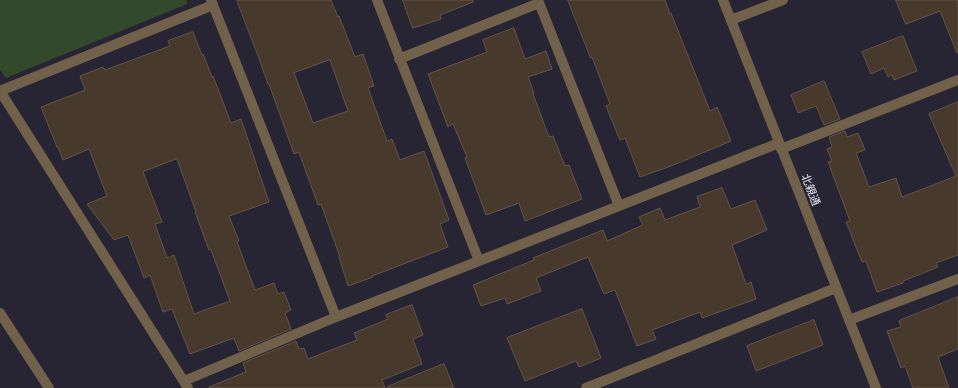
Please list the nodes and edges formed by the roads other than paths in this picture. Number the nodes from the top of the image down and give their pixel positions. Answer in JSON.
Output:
{"nodes":[{"id":1,"x":377,"y":0,"type":"edge"},
{"id":2,"x":723,"y":0,"type":"edge"},
{"id":3,"x":784,"y":0,"type":"edge"},
{"id":4,"x":539,"y":2,"type":"edge"},
{"id":5,"x":212,"y":3,"type":"edge"},
{"id":6,"x":731,"y":20,"type":"junction"},
{"id":7,"x":399,"y":59,"type":"junction"},
{"id":8,"x":958,"y":80,"type":"edge"},
{"id":9,"x":0,"y":91,"type":"edge"},
{"id":10,"x":780,"y":146,"type":"junction"},
{"id":11,"x":619,"y":206,"type":"junction"},
{"id":12,"x":479,"y":261,"type":"junction"},
{"id":13,"x":958,"y":279,"type":"edge"},
{"id":14,"x":836,"y":288,"type":"junction"},
{"id":15,"x":0,"y":313,"type":"edge"},
{"id":16,"x":336,"y":317,"type":"junction"},
{"id":17,"x":849,"y":320,"type":"junction"},
{"id":18,"x":186,"y":384,"type":"edge"},
{"id":19,"x":49,"y":388,"type":"edge"},
{"id":20,"x":586,"y":388,"type":"edge"},
{"id":21,"x":876,"y":388,"type":"edge"}],
"edges":[{"from":1,"to":7,"type":"street"},
{"from":2,"to":6,"type":"street","name":"北親通"},
{"from":3,"to":6,"type":"street"},
{"from":4,"to":7,"type":"street"},
{"from":4,"to":11,"type":"street"},
{"from":5,"to":9,"type":"street"},
{"from":5,"to":16,"type":"street"},
{"from":6,"to":10,"type":"street","name":"北親通"},
{"from":7,"to":12,"type":"street"},
{"from":8,"to":10,"type":"street"},
{"from":9,"to":18,"type":"street"},
{"from":10,"to":11,"type":"street"},
{"from":10,"to":14,"type":"street","name":"北親通"},
{"from":11,"to":12,"type":"street"},
{"from":12,"to":16,"type":"street"},
{"from":13,"to":17,"type":"street"},
{"from":14,"to":17,"type":"street","name":"北親通"},
{"from":14,"to":20,"type":"street"},
{"from":15,"to":19,"type":"street"},
{"from":16,"to":18,"type":"street"},
{"from":17,"to":21,"type":"street","name":"北親通"}]}
